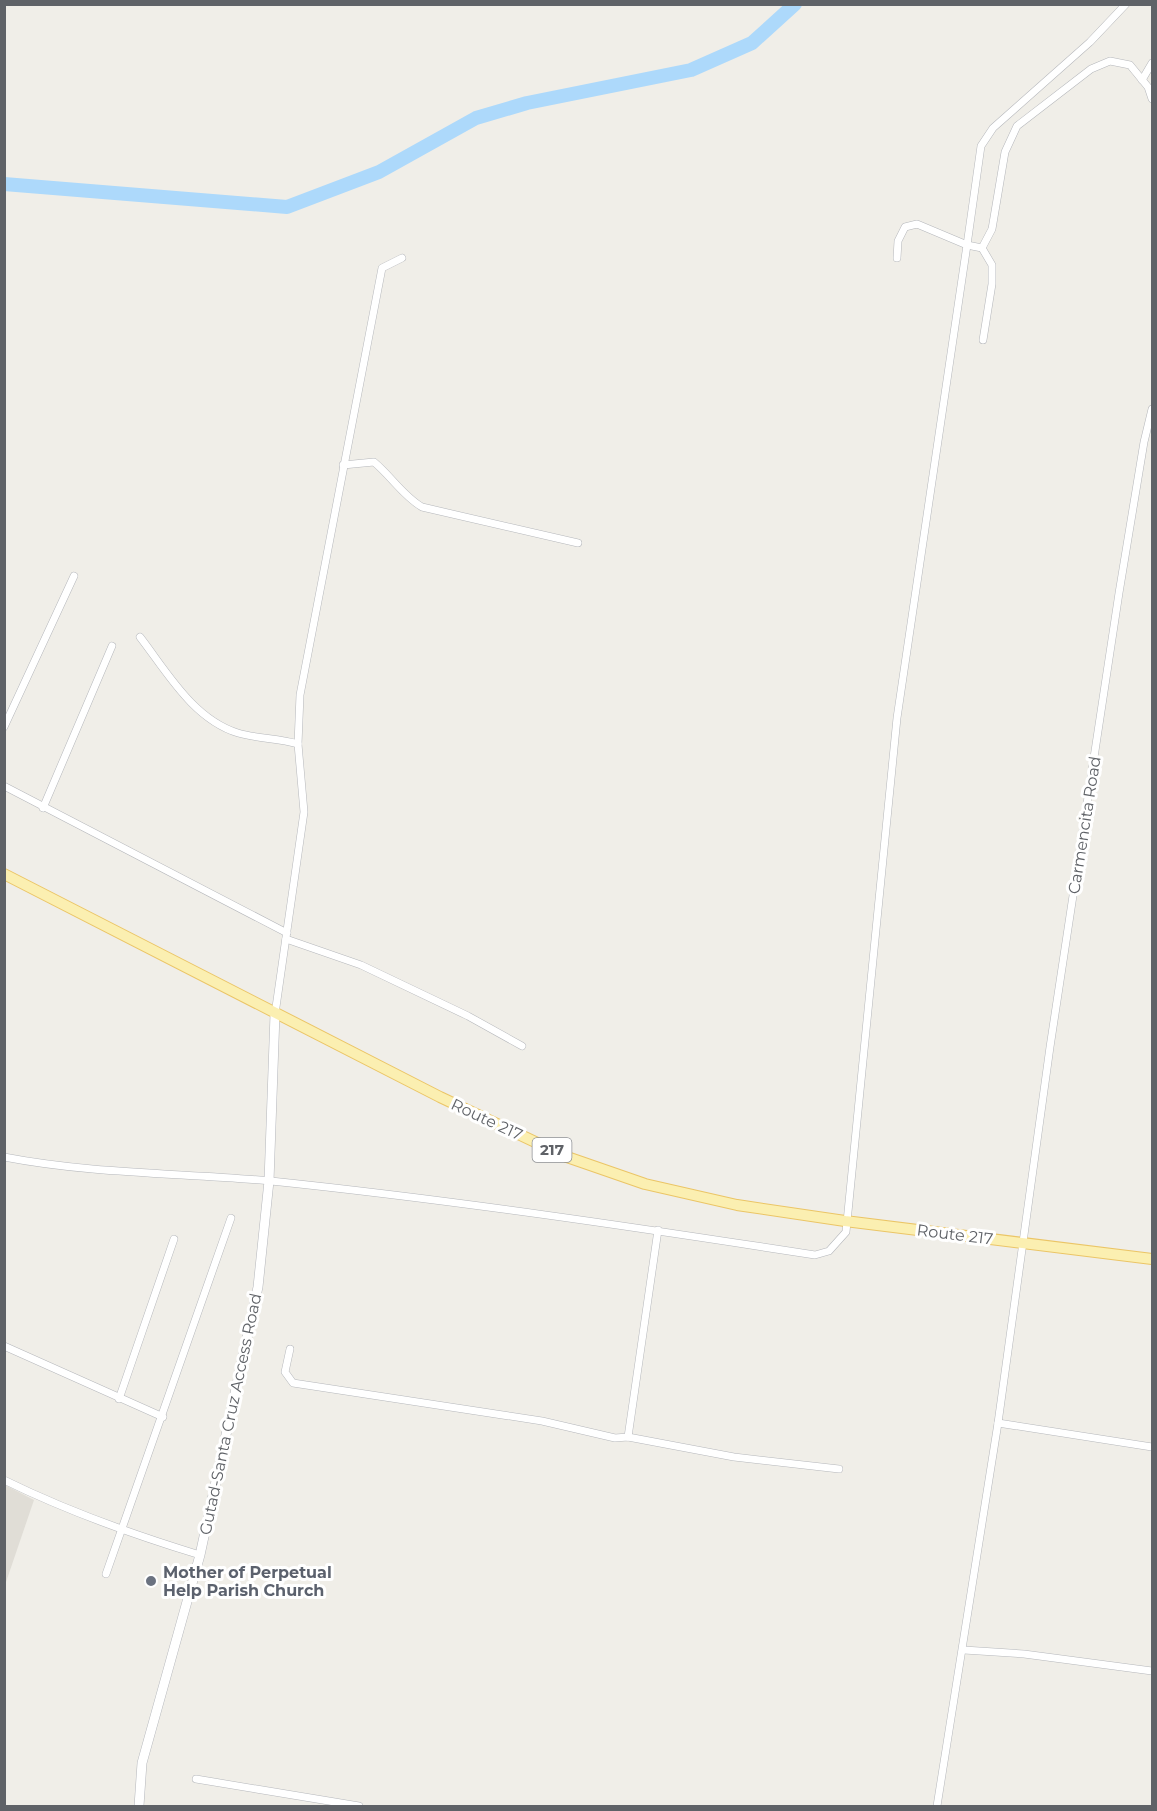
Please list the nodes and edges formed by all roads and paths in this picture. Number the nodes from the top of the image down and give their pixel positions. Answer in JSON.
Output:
{"nodes":[{"id":1,"x":1126,"y":4,"type":"edge"},
{"id":2,"x":1152,"y":63,"type":"edge"},
{"id":3,"x":1142,"y":80,"type":"junction"},
{"id":4,"x":1152,"y":99,"type":"edge"},
{"id":5,"x":967,"y":245,"type":"junction"},
{"id":6,"x":982,"y":248,"type":"junction"},
{"id":7,"x":402,"y":258,"type":"dead end"},
{"id":8,"x":897,"y":258,"type":"dead end"},
{"id":9,"x":983,"y":340,"type":"dead end"},
{"id":10,"x":1152,"y":409,"type":"edge"},
{"id":11,"x":343,"y":465,"type":"junction"},
{"id":12,"x":578,"y":543,"type":"dead end"},
{"id":13,"x":75,"y":576,"type":"dead end"},
{"id":14,"x":140,"y":637,"type":"dead end"},
{"id":15,"x":112,"y":646,"type":"dead end"},
{"id":16,"x":4,"y":727,"type":"edge"},
{"id":17,"x":298,"y":744,"type":"junction"},
{"id":18,"x":4,"y":786,"type":"edge"},
{"id":19,"x":43,"y":808,"type":"junction"},
{"id":20,"x":4,"y":874,"type":"edge"},
{"id":21,"x":287,"y":936,"type":"junction"},
{"id":22,"x":275,"y":1014,"type":"junction"},
{"id":23,"x":522,"y":1046,"type":"dead end"},
{"id":24,"x":4,"y":1157,"type":"edge"},
{"id":25,"x":269,"y":1181,"type":"junction"},
{"id":26,"x":231,"y":1218,"type":"dead end"},
{"id":27,"x":845,"y":1221,"type":"junction"},
{"id":28,"x":658,"y":1230,"type":"junction"},
{"id":29,"x":174,"y":1239,"type":"dead end"},
{"id":30,"x":1025,"y":1242,"type":"junction"},
{"id":31,"x":1152,"y":1259,"type":"edge"},
{"id":32,"x":4,"y":1346,"type":"edge"},
{"id":33,"x":290,"y":1349,"type":"dead end"},
{"id":34,"x":118,"y":1399,"type":"junction"},
{"id":35,"x":163,"y":1417,"type":"junction"},
{"id":36,"x":998,"y":1423,"type":"junction"},
{"id":37,"x":628,"y":1437,"type":"junction"},
{"id":38,"x":1152,"y":1447,"type":"edge"},
{"id":39,"x":840,"y":1469,"type":"dead end"},
{"id":40,"x":4,"y":1480,"type":"edge"},
{"id":41,"x":121,"y":1532,"type":"junction"},
{"id":42,"x":200,"y":1555,"type":"junction"},
{"id":43,"x":106,"y":1574,"type":"dead end"},
{"id":44,"x":964,"y":1650,"type":"junction"},
{"id":45,"x":1152,"y":1671,"type":"edge"},
{"id":46,"x":196,"y":1779,"type":"dead end"},
{"id":47,"x":139,"y":1806,"type":"edge"},
{"id":48,"x":358,"y":1806,"type":"edge"},
{"id":49,"x":937,"y":1806,"type":"edge"}],
"edges":[{"from":1,"to":5,"type":"street"},
{"from":2,"to":3,"type":"street"},
{"from":3,"to":4,"type":"street"},
{"from":3,"to":6,"type":"street"},
{"from":5,"to":6,"type":"street"},
{"from":5,"to":8,"type":"street"},
{"from":5,"to":27,"type":"street"},
{"from":6,"to":9,"type":"street"},
{"from":7,"to":11,"type":"street"},
{"from":10,"to":30,"type":"street","name":"Carmencita Road"},
{"from":11,"to":12,"type":"street"},
{"from":11,"to":17,"type":"street"},
{"from":13,"to":16,"type":"street"},
{"from":14,"to":17,"type":"street"},
{"from":15,"to":19,"type":"street"},
{"from":17,"to":21,"type":"street"},
{"from":18,"to":19,"type":"street"},
{"from":19,"to":21,"type":"street"},
{"from":20,"to":22,"type":"main road","name":"Route 217","number":"217"},
{"from":21,"to":22,"type":"street"},
{"from":21,"to":23,"type":"street"},
{"from":22,"to":25,"type":"main road","name":"Gutad-Santa Cruz Access Road"},
{"from":22,"to":27,"type":"main road","name":"Route 217","number":"217"},
{"from":24,"to":25,"type":"street"},
{"from":25,"to":28,"type":"street"},
{"from":25,"to":42,"type":"main road","name":"Gutad-Santa Cruz Access Road"},
{"from":26,"to":35,"type":"street"},
{"from":27,"to":28,"type":"street"},
{"from":27,"to":30,"type":"main road","name":"Route 217","number":"217"},
{"from":28,"to":37,"type":"street"},
{"from":29,"to":34,"type":"street"},
{"from":30,"to":31,"type":"main road","name":"Route 217","number":"217"},
{"from":30,"to":36,"type":"street","name":"Carmencita Road"},
{"from":32,"to":34,"type":"street"},
{"from":33,"to":37,"type":"street"},
{"from":34,"to":35,"type":"street"},
{"from":35,"to":41,"type":"street"},
{"from":36,"to":38,"type":"street"},
{"from":36,"to":44,"type":"street","name":"Carmencita Road"},
{"from":37,"to":39,"type":"street"},
{"from":40,"to":41,"type":"street"},
{"from":41,"to":42,"type":"street"},
{"from":41,"to":43,"type":"street"},
{"from":42,"to":47,"type":"main road","name":"Gutad-Santa Cruz Access Road"},
{"from":44,"to":45,"type":"street"},
{"from":44,"to":49,"type":"street","name":"Carmencita Road"},
{"from":46,"to":48,"type":"street"}]}
